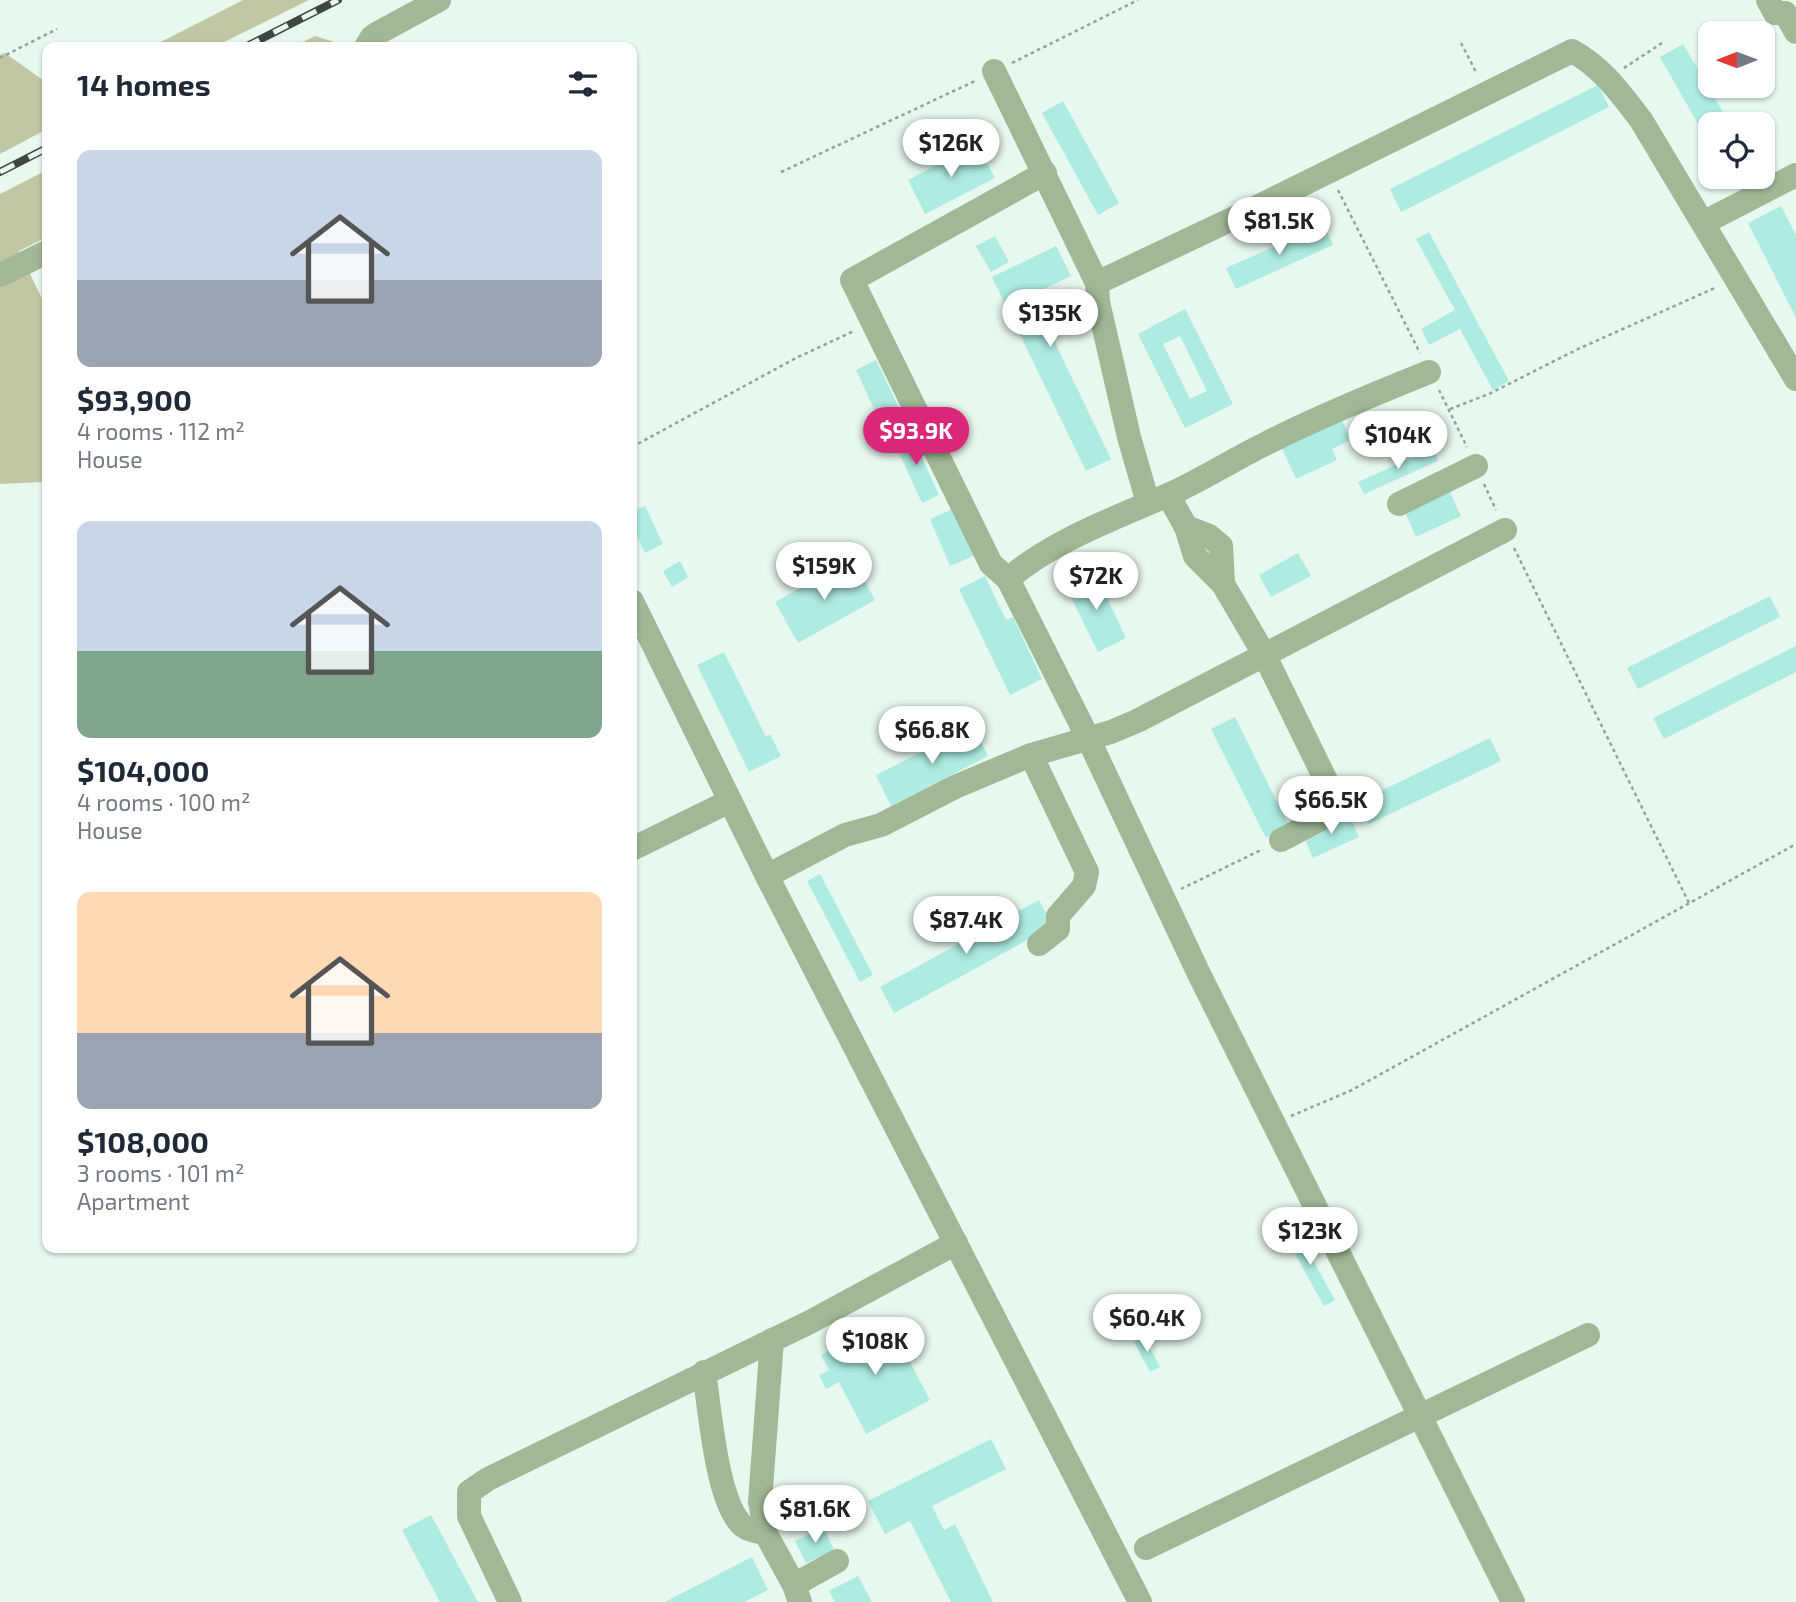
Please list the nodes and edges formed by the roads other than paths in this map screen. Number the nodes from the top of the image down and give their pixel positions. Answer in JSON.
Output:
{"nodes":[{"id":1,"x":439,"y":0,"type":"edge"},
{"id":2,"x":1768,"y":0,"type":"edge"},
{"id":3,"x":1796,"y":32,"type":"edge"},
{"id":4,"x":369,"y":42,"type":"edge"},
{"id":5,"x":994,"y":71,"type":"road end"},
{"id":6,"x":1045,"y":173,"type":"junction"},
{"id":7,"x":1796,"y":175,"type":"edge"},
{"id":8,"x":1703,"y":223,"type":"junction"},
{"id":9,"x":42,"y":254,"type":"edge"},
{"id":10,"x":0,"y":275,"type":"edge"},
{"id":11,"x":1097,"y":283,"type":"junction"},
{"id":12,"x":1429,"y":372,"type":"dead end"},
{"id":13,"x":1796,"y":379,"type":"edge"},
{"id":14,"x":1476,"y":466,"type":"dead end"},
{"id":15,"x":1158,"y":499,"type":"junction"},
{"id":16,"x":1399,"y":504,"type":"dead end"},
{"id":17,"x":1505,"y":530,"type":"dead end"},
{"id":18,"x":1008,"y":579,"type":"junction"},
{"id":19,"x":637,"y":611,"type":"edge"},
{"id":20,"x":1264,"y":654,"type":"junction"},
{"id":21,"x":1088,"y":738,"type":"junction"},
{"id":22,"x":1031,"y":755,"type":"junction"},
{"id":23,"x":730,"y":801,"type":"junction"},
{"id":24,"x":1281,"y":840,"type":"road end"},
{"id":25,"x":637,"y":847,"type":"edge"},
{"id":26,"x":767,"y":876,"type":"junction"},
{"id":27,"x":1039,"y":944,"type":"dead end"},
{"id":28,"x":956,"y":1243,"type":"junction"},
{"id":29,"x":1588,"y":1335,"type":"dead end"},
{"id":30,"x":772,"y":1340,"type":"junction"},
{"id":31,"x":704,"y":1372,"type":"junction"},
{"id":32,"x":1420,"y":1417,"type":"junction"},
{"id":33,"x":766,"y":1534,"type":"junction"},
{"id":34,"x":1146,"y":1548,"type":"dead end"},
{"id":35,"x":837,"y":1561,"type":"dead end"},
{"id":36,"x":797,"y":1597,"type":"edge"},
{"id":37,"x":510,"y":1602,"type":"edge"},
{"id":38,"x":1140,"y":1602,"type":"edge"},
{"id":39,"x":1513,"y":1602,"type":"edge"}],
"edges":[{"from":1,"to":4,"type":"street"},
{"from":2,"to":3,"type":"street"},
{"from":5,"to":6,"type":"street"},
{"from":6,"to":11,"type":"street"},
{"from":6,"to":18,"type":"street"},
{"from":7,"to":8,"type":"street"},
{"from":8,"to":11,"type":"street"},
{"from":8,"to":13,"type":"street"},
{"from":9,"to":10,"type":"street"},
{"from":11,"to":15,"type":"street"},
{"from":12,"to":15,"type":"street"},
{"from":14,"to":16,"type":"street"},
{"from":15,"to":18,"type":"street"},
{"from":15,"to":20,"type":"street"},
{"from":17,"to":20,"type":"street"},
{"from":18,"to":21,"type":"street"},
{"from":19,"to":23,"type":"street"},
{"from":20,"to":21,"type":"street"},
{"from":20,"to":24,"type":"street"},
{"from":21,"to":22,"type":"street"},
{"from":21,"to":32,"type":"street"},
{"from":22,"to":26,"type":"street"},
{"from":22,"to":27,"type":"street"},
{"from":23,"to":25,"type":"street"},
{"from":23,"to":26,"type":"street"},
{"from":26,"to":28,"type":"street"},
{"from":28,"to":30,"type":"street"},
{"from":28,"to":38,"type":"street"},
{"from":29,"to":32,"type":"street"},
{"from":30,"to":31,"type":"street"},
{"from":30,"to":33,"type":"street"},
{"from":31,"to":33,"type":"street"},
{"from":31,"to":37,"type":"street"},
{"from":32,"to":34,"type":"street"},
{"from":32,"to":39,"type":"street"},
{"from":33,"to":36,"type":"street"},
{"from":35,"to":36,"type":"street"}]}
